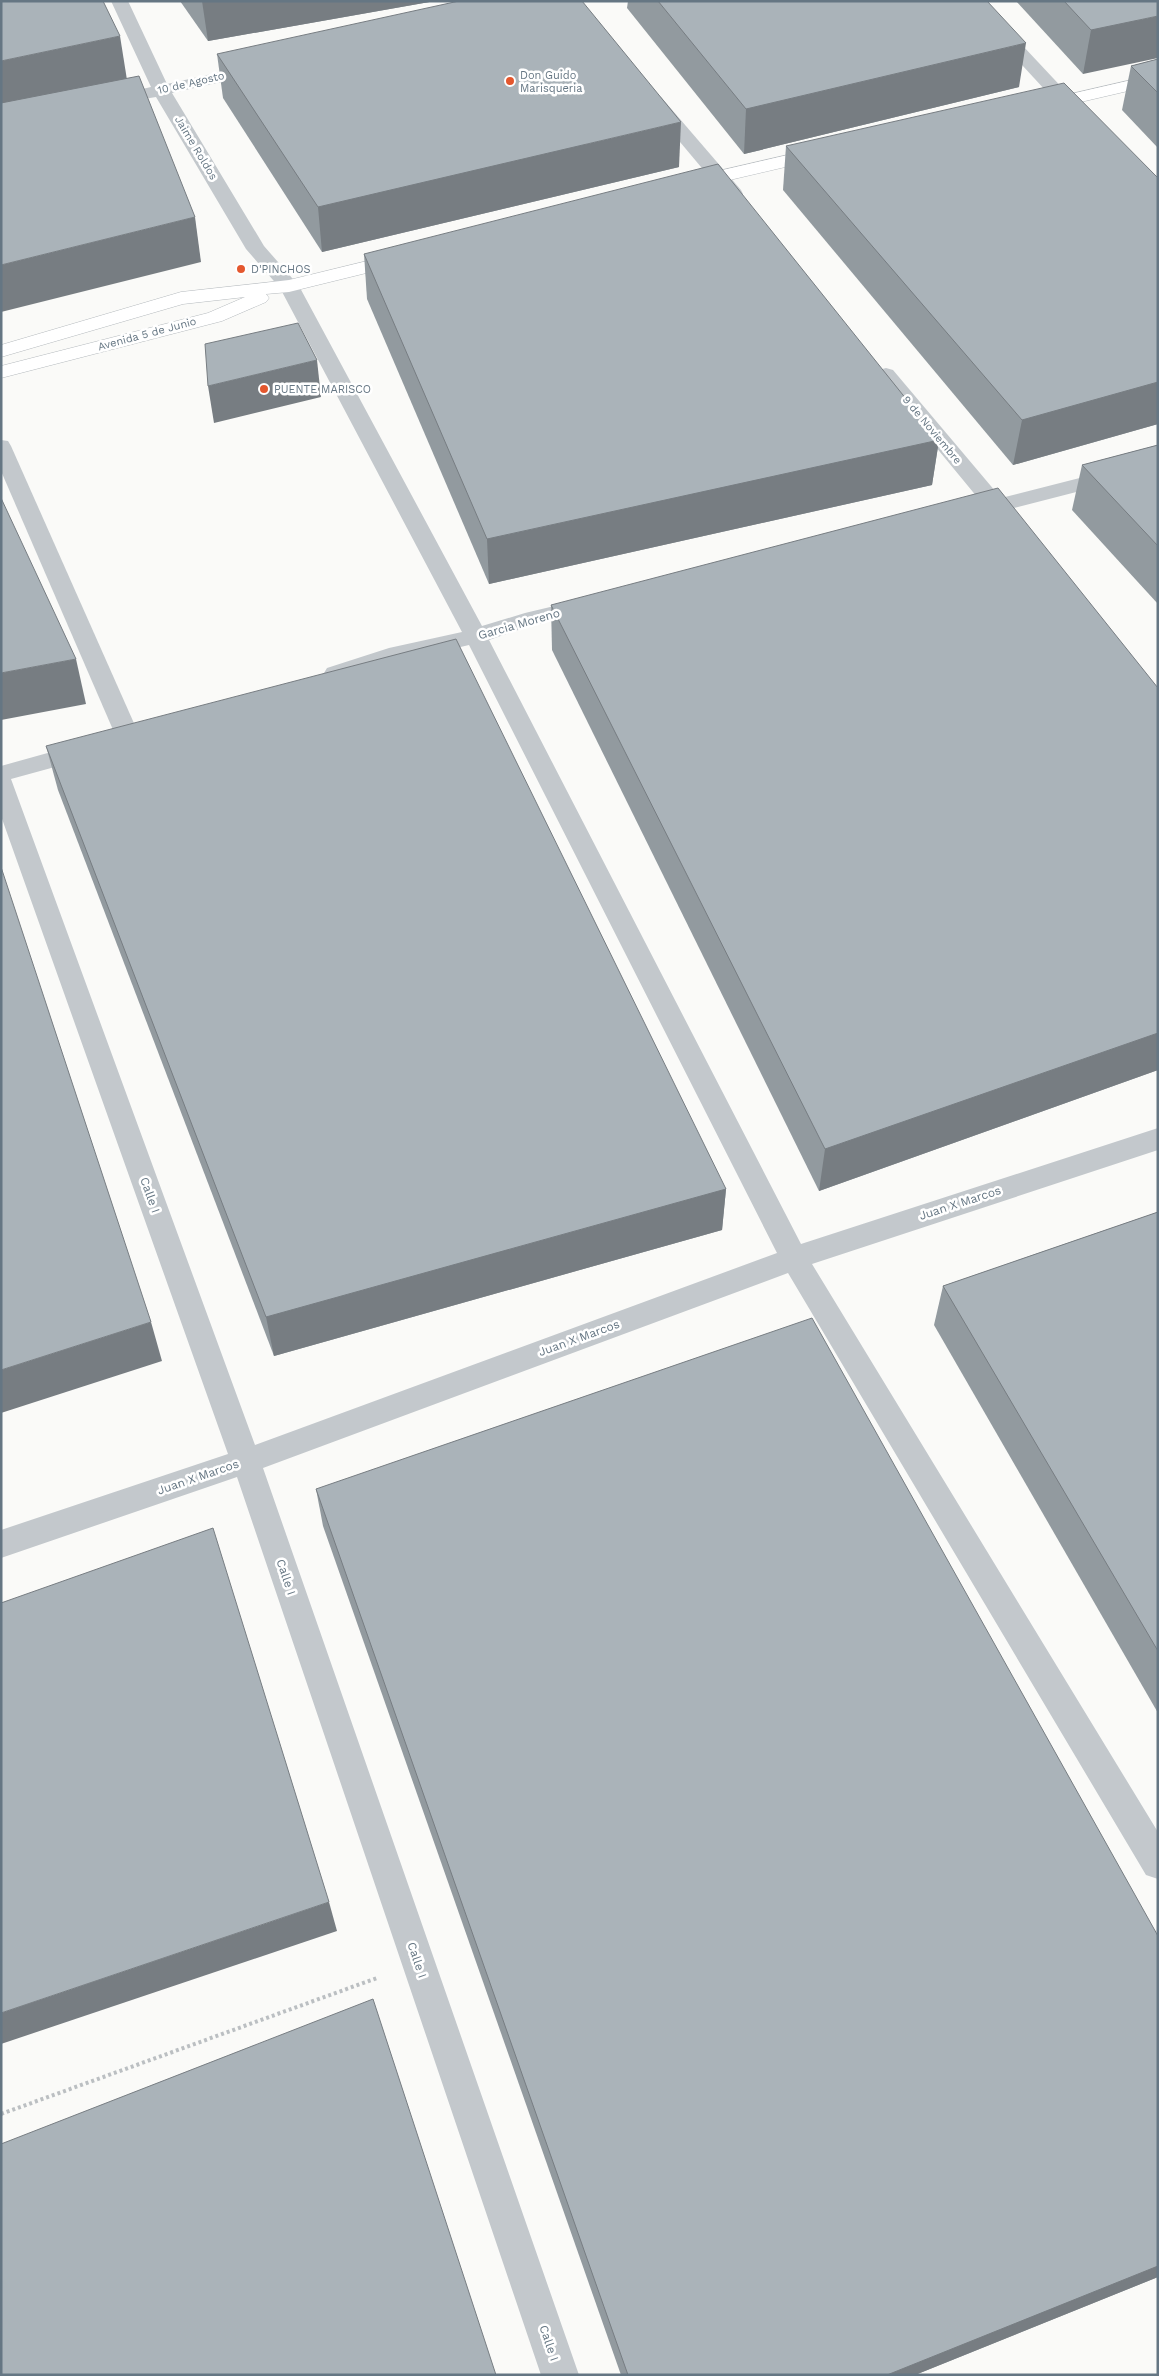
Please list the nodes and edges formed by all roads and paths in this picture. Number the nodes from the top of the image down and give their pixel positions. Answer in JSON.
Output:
{"nodes":[{"id":1,"x":119,"y":1,"type":"edge"},
{"id":2,"x":971,"y":1,"type":"edge"},
{"id":3,"x":276,"y":64,"type":"edge"},
{"id":4,"x":1158,"y":79,"type":"edge"},
{"id":5,"x":640,"y":83,"type":"edge"},
{"id":6,"x":161,"y":90,"type":"junction"},
{"id":7,"x":123,"y":98,"type":"edge"},
{"id":8,"x":1065,"y":101,"type":"junction"},
{"id":9,"x":1026,"y":109,"type":"edge"},
{"id":10,"x":1089,"y":126,"type":"edge"},
{"id":11,"x":844,"y":149,"type":"edge"},
{"id":12,"x":720,"y":176,"type":"junction"},
{"id":13,"x":675,"y":187,"type":"edge"},
{"id":14,"x":745,"y":207,"type":"edge"},
{"id":15,"x":418,"y":254,"type":"edge"},
{"id":16,"x":289,"y":286,"type":"junction"},
{"id":17,"x":1,"y":351,"type":"edge"},
{"id":18,"x":871,"y":356,"type":"edge"},
{"id":19,"x":1,"y":372,"type":"edge"},
{"id":20,"x":1,"y":446,"type":"edge"},
{"id":21,"x":1158,"y":464,"type":"edge"},
{"id":22,"x":996,"y":506,"type":"junction"},
{"id":23,"x":952,"y":518,"type":"edge"},
{"id":24,"x":1021,"y":536,"type":"edge"},
{"id":25,"x":612,"y":600,"type":"edge"},
{"id":26,"x":476,"y":636,"type":"junction"},
{"id":27,"x":315,"y":679,"type":"edge"},
{"id":28,"x":1,"y":774,"type":"edge"},
{"id":29,"x":1,"y":782,"type":"edge"},
{"id":30,"x":1158,"y":1139,"type":"edge"},
{"id":31,"x":794,"y":1259,"type":"junction"},
{"id":32,"x":246,"y":1461,"type":"junction"},
{"id":33,"x":1,"y":1544,"type":"edge"},
{"id":34,"x":1158,"y":1863,"type":"edge"},
{"id":35,"x":418,"y":1963,"type":"junction"},
{"id":36,"x":1,"y":2114,"type":"edge"},
{"id":37,"x":560,"y":2375,"type":"edge"}],
"edges":[{"from":1,"to":6,"type":"street","name":"Jaime Roldos"},
{"from":2,"to":8,"type":"street"},
{"from":3,"to":6,"type":"street","name":"10 de Agosto"},
{"from":4,"to":8,"type":"main road"},
{"from":5,"to":12,"type":"street"},
{"from":6,"to":7,"type":"street","name":"10 de Agosto"},
{"from":6,"to":16,"type":"street","name":"Jaime Roldos"},
{"from":8,"to":9,"type":"main road"},
{"from":8,"to":10,"type":"street"},
{"from":11,"to":12,"type":"main road"},
{"from":12,"to":13,"type":"main road"},
{"from":12,"to":14,"type":"street"},
{"from":15,"to":16,"type":"main road","name":"Avenida 5 de Junio"},
{"from":16,"to":17,"type":"main road","name":"Avenida 5 de Junio"},
{"from":16,"to":19,"type":"main road","name":"Avenida 5 de Junio"},
{"from":16,"to":26,"type":"street","name":"Jaime Roldos"},
{"from":18,"to":22,"type":"street","name":"9 de Noviembre"},
{"from":20,"to":28,"type":"street"},
{"from":21,"to":22,"type":"street"},
{"from":22,"to":23,"type":"street"},
{"from":22,"to":24,"type":"street","name":"9 de Noviembre"},
{"from":25,"to":26,"type":"street","name":"Garcia Moreno"},
{"from":26,"to":27,"type":"street","name":"Garcia Moreno"},
{"from":26,"to":31,"type":"street","name":"Jaime Roldos"},
{"from":29,"to":32,"type":"street","name":"Calle I"},
{"from":30,"to":31,"type":"street","name":"Juan X Marcos"},
{"from":31,"to":32,"type":"street","name":"Juan X Marcos"},
{"from":31,"to":34,"type":"street","name":"Jaime Roldos"},
{"from":32,"to":33,"type":"street","name":"Juan X Marcos"},
{"from":32,"to":35,"type":"street","name":"Calle I"},
{"from":35,"to":36,"type":"path"},
{"from":35,"to":37,"type":"street","name":"Calle I"}]}
